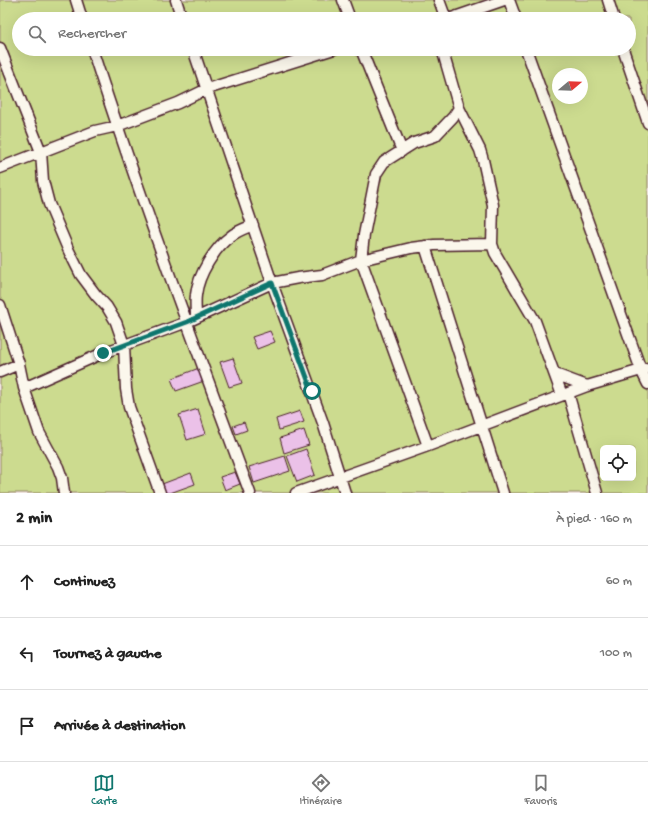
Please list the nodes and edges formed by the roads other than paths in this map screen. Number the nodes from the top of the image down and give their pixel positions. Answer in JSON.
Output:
{"nodes":[{"id":1,"x":76,"y":0,"type":"edge"},
{"id":2,"x":176,"y":0,"type":"edge"},
{"id":3,"x":343,"y":0,"type":"edge"},
{"id":4,"x":439,"y":0,"type":"edge"},
{"id":5,"x":504,"y":0,"type":"edge"},
{"id":6,"x":509,"y":0,"type":"edge"},
{"id":7,"x":608,"y":0,"type":"edge"},
{"id":8,"x":80,"y":12,"type":"edge"},
{"id":9,"x":180,"y":12,"type":"edge"},
{"id":10,"x":347,"y":12,"type":"edge"},
{"id":11,"x":443,"y":12,"type":"edge"},
{"id":12,"x":469,"y":12,"type":"edge"},
{"id":13,"x":513,"y":12,"type":"edge"},
{"id":14,"x":612,"y":12,"type":"edge"},
{"id":15,"x":0,"y":48,"type":"edge"},
{"id":16,"x":94,"y":56,"type":"edge"},
{"id":17,"x":195,"y":56,"type":"edge"},
{"id":18,"x":312,"y":56,"type":"edge"},
{"id":19,"x":364,"y":56,"type":"edge"},
{"id":20,"x":444,"y":56,"type":"edge"},
{"id":21,"x":529,"y":56,"type":"edge"},
{"id":22,"x":625,"y":56,"type":"edge"},
{"id":23,"x":207,"y":89,"type":"junction"},
{"id":24,"x":459,"y":108,"type":"junction"},
{"id":25,"x":648,"y":123,"type":"edge"},
{"id":26,"x":117,"y":126,"type":"junction"},
{"id":27,"x":402,"y":151,"type":"junction"},
{"id":28,"x":40,"y":152,"type":"junction"},
{"id":29,"x":0,"y":168,"type":"edge"},
{"id":30,"x":253,"y":225,"type":"junction"},
{"id":31,"x":492,"y":244,"type":"junction"},
{"id":32,"x":425,"y":246,"type":"junction"},
{"id":33,"x":361,"y":260,"type":"junction"},
{"id":34,"x":272,"y":283,"type":"junction"},
{"id":35,"x":0,"y":305,"type":"edge"},
{"id":36,"x":191,"y":319,"type":"junction"},
{"id":37,"x":124,"y":345,"type":"junction"},
{"id":38,"x":19,"y":364,"type":"junction"},
{"id":39,"x":644,"y":369,"type":"edge"},
{"id":40,"x":0,"y":372,"type":"edge"},
{"id":41,"x":555,"y":374,"type":"junction"},
{"id":42,"x":648,"y":384,"type":"edge"},
{"id":43,"x":587,"y":386,"type":"junction"},
{"id":44,"x":24,"y":388,"type":"junction"},
{"id":45,"x":565,"y":394,"type":"junction"},
{"id":46,"x":482,"y":425,"type":"junction"},
{"id":47,"x":428,"y":446,"type":"junction"},
{"id":48,"x":340,"y":478,"type":"junction"},
{"id":49,"x":64,"y":493,"type":"edge"},
{"id":50,"x":160,"y":493,"type":"edge"},
{"id":51,"x":250,"y":493,"type":"edge"},
{"id":52,"x":296,"y":493,"type":"edge"},
{"id":53,"x":345,"y":493,"type":"edge"},
{"id":54,"x":503,"y":493,"type":"edge"},
{"id":55,"x":596,"y":493,"type":"edge"}],
"edges":[{"from":1,"to":8,"type":"street"},
{"from":2,"to":9,"type":"street"},
{"from":3,"to":10,"type":"street"},
{"from":4,"to":11,"type":"street"},
{"from":5,"to":12,"type":"street"},
{"from":6,"to":13,"type":"street"},
{"from":7,"to":14,"type":"street"},
{"from":15,"to":28,"type":"street"},
{"from":16,"to":26,"type":"street"},
{"from":17,"to":23,"type":"street"},
{"from":18,"to":23,"type":"street"},
{"from":19,"to":27,"type":"street"},
{"from":20,"to":24,"type":"street"},
{"from":21,"to":39,"type":"street"},
{"from":22,"to":25,"type":"street"},
{"from":23,"to":26,"type":"street"},
{"from":23,"to":30,"type":"street"},
{"from":24,"to":27,"type":"street"},
{"from":24,"to":31,"type":"street"},
{"from":26,"to":28,"type":"street"},
{"from":26,"to":36,"type":"street"},
{"from":27,"to":33,"type":"street"},
{"from":28,"to":29,"type":"street"},
{"from":28,"to":37,"type":"street"},
{"from":30,"to":34,"type":"street"},
{"from":30,"to":36,"type":"street"},
{"from":31,"to":32,"type":"street"},
{"from":31,"to":41,"type":"street"},
{"from":32,"to":33,"type":"street"},
{"from":32,"to":46,"type":"street"},
{"from":33,"to":34,"type":"street"},
{"from":33,"to":47,"type":"street"},
{"from":34,"to":36,"type":"street"},
{"from":34,"to":48,"type":"street"},
{"from":35,"to":38,"type":"street"},
{"from":36,"to":37,"type":"street"},
{"from":36,"to":51,"type":"street"},
{"from":37,"to":44,"type":"street"},
{"from":37,"to":50,"type":"street"},
{"from":38,"to":40,"type":"street"},
{"from":38,"to":44,"type":"street"},
{"from":39,"to":42,"type":"street"},
{"from":39,"to":43,"type":"street"},
{"from":41,"to":43,"type":"street"},
{"from":41,"to":45,"type":"street"},
{"from":43,"to":45,"type":"street"},
{"from":44,"to":49,"type":"street"},
{"from":45,"to":46,"type":"street"},
{"from":45,"to":55,"type":"street"},
{"from":46,"to":47,"type":"street"},
{"from":46,"to":54,"type":"street"},
{"from":47,"to":48,"type":"street"},
{"from":48,"to":52,"type":"street"},
{"from":48,"to":53,"type":"street"}]}
